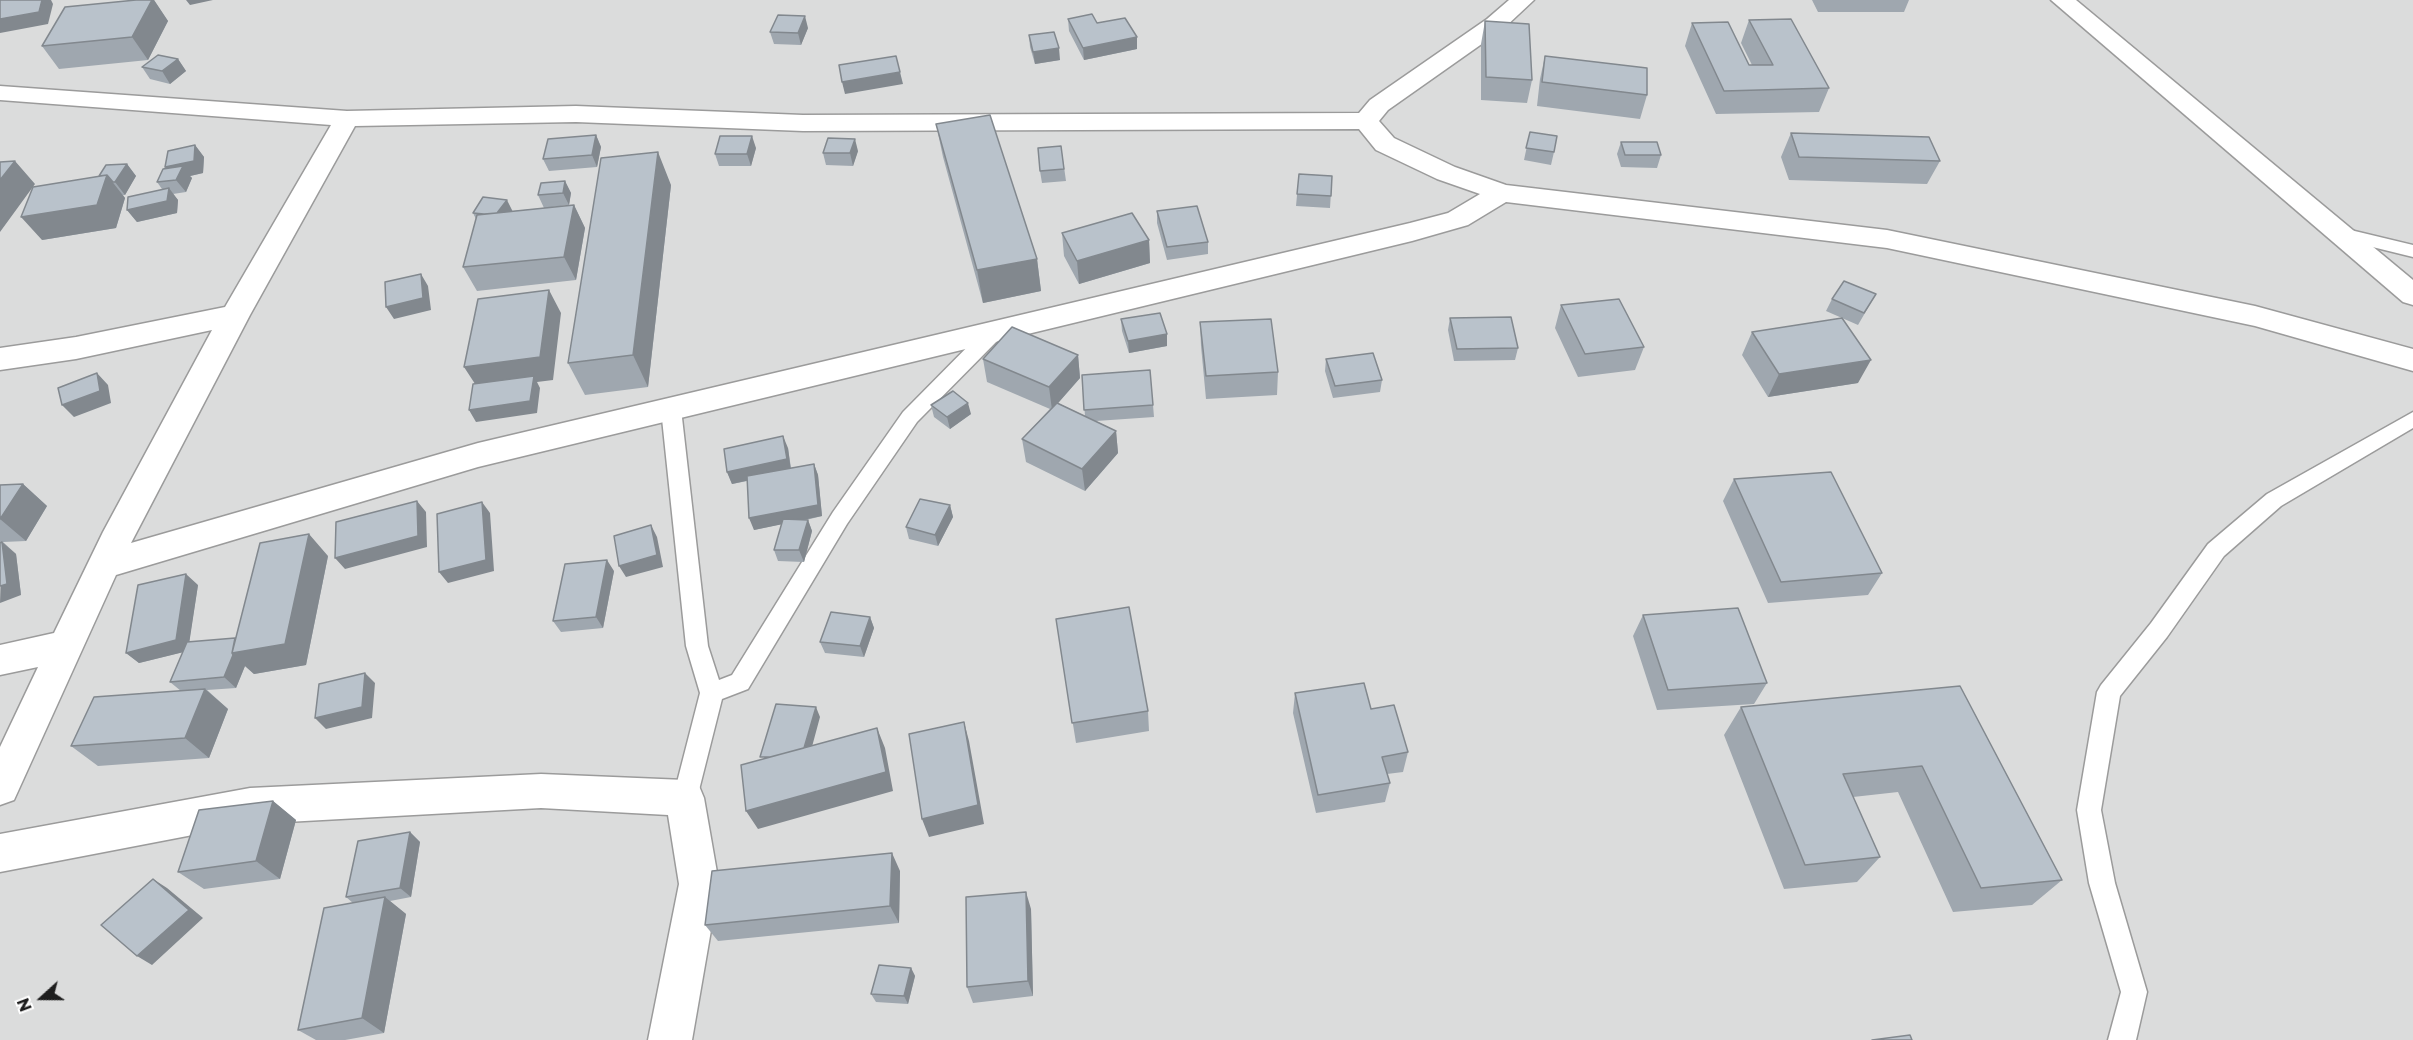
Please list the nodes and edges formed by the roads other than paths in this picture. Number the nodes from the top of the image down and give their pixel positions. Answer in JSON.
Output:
{"nodes":[{"id":1,"x":1522,"y":0,"type":"edge"},
{"id":2,"x":2062,"y":0,"type":"edge"},
{"id":3,"x":0,"y":93,"type":"edge"},
{"id":4,"x":347,"y":119,"type":"junction"},
{"id":5,"x":1366,"y":121,"type":"junction"},
{"id":6,"x":1502,"y":193,"type":"junction"},
{"id":7,"x":2338,"y":233,"type":"junction"},
{"id":8,"x":2413,"y":251,"type":"edge"},
{"id":9,"x":2413,"y":295,"type":"edge"},
{"id":10,"x":235,"y":315,"type":"junction"},
{"id":11,"x":994,"y":331,"type":"junction"},
{"id":12,"x":0,"y":359,"type":"edge"},
{"id":13,"x":2413,"y":360,"type":"edge"},
{"id":14,"x":671,"y":409,"type":"junction"},
{"id":15,"x":2413,"y":419,"type":"edge"},
{"id":16,"x":103,"y":565,"type":"junction"},
{"id":17,"x":66,"y":646,"type":"junction"},
{"id":18,"x":0,"y":660,"type":"edge"},
{"id":19,"x":712,"y":693,"type":"junction"},
{"id":20,"x":0,"y":788,"type":"edge"},
{"id":21,"x":685,"y":798,"type":"junction"},
{"id":22,"x":0,"y":853,"type":"edge"},
{"id":23,"x":670,"y":1040,"type":"edge"},
{"id":24,"x":2122,"y":1040,"type":"edge"}],
"edges":[{"from":1,"to":5,"type":"street"},
{"from":2,"to":7,"type":"street"},
{"from":3,"to":4,"type":"street"},
{"from":4,"to":5,"type":"street"},
{"from":4,"to":10,"type":"street"},
{"from":5,"to":6,"type":"street"},
{"from":6,"to":11,"type":"street"},
{"from":6,"to":13,"type":"street"},
{"from":7,"to":8,"type":"lane"},
{"from":7,"to":9,"type":"street"},
{"from":10,"to":12,"type":"street"},
{"from":10,"to":16,"type":"street"},
{"from":11,"to":14,"type":"street"},
{"from":11,"to":19,"type":"lane"},
{"from":14,"to":16,"type":"street"},
{"from":14,"to":19,"type":"lane"},
{"from":15,"to":24,"type":"lane"},
{"from":16,"to":17,"type":"street"},
{"from":17,"to":18,"type":"street"},
{"from":17,"to":20,"type":"street"},
{"from":19,"to":21,"type":"lane"},
{"from":21,"to":22,"type":"street"},
{"from":21,"to":23,"type":"street"}]}
